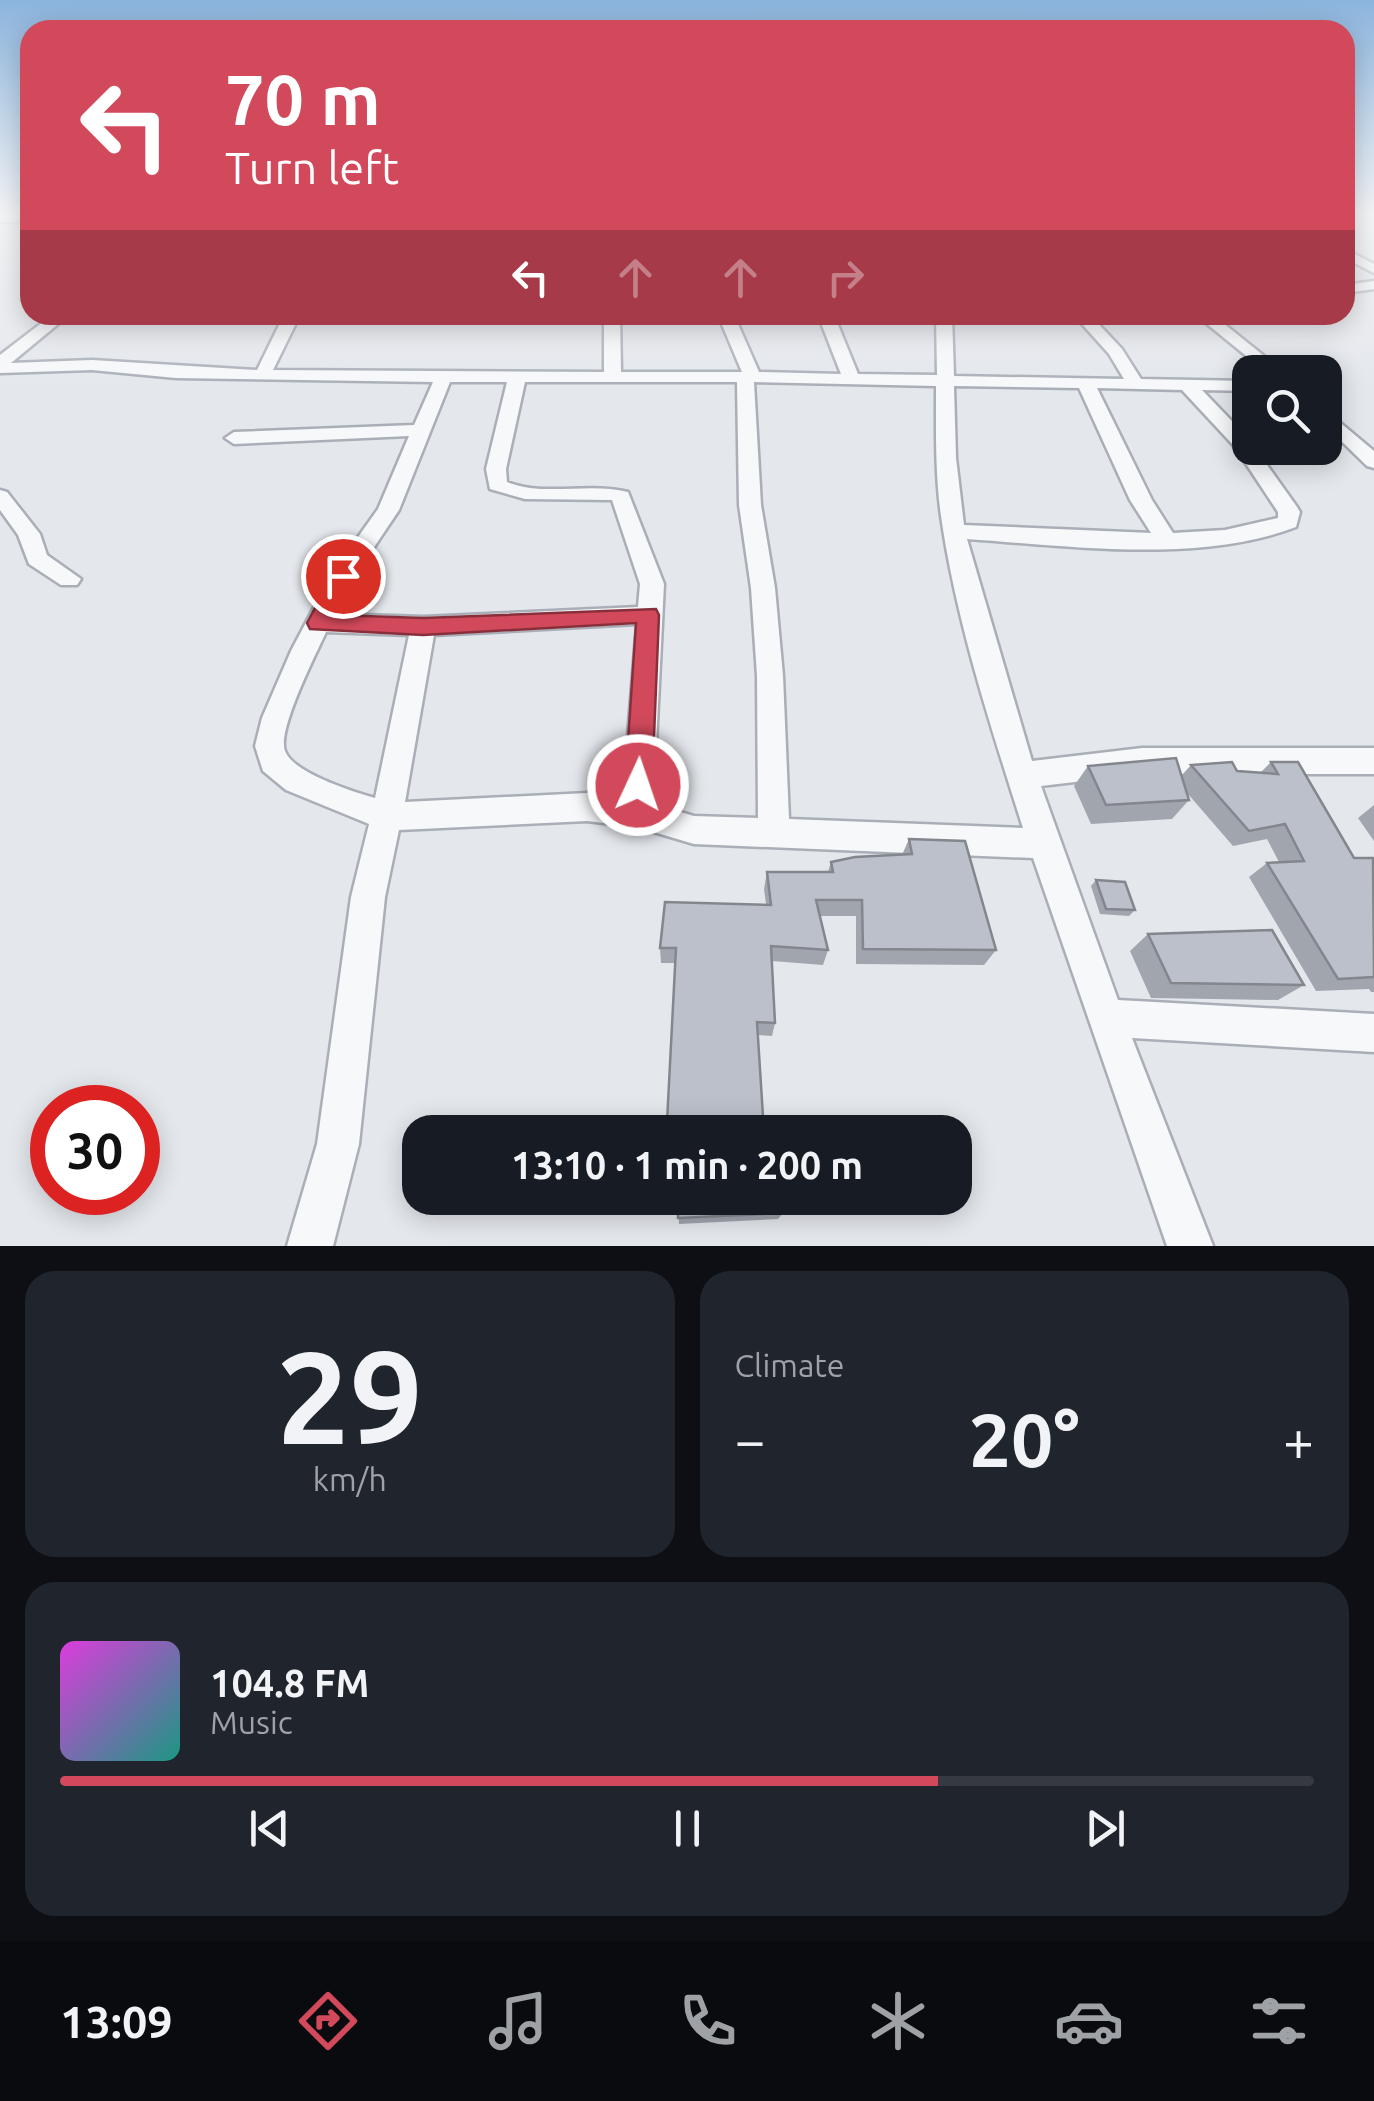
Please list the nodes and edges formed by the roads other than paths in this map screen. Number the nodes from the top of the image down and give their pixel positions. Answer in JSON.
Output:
{"nodes":[{"id":1,"x":50,"y":325,"type":"edge"},
{"id":2,"x":287,"y":325,"type":"edge"},
{"id":3,"x":612,"y":325,"type":"edge"},
{"id":4,"x":730,"y":325,"type":"edge"},
{"id":5,"x":830,"y":325,"type":"edge"},
{"id":6,"x":946,"y":325,"type":"edge"},
{"id":7,"x":1091,"y":325,"type":"edge"},
{"id":8,"x":1217,"y":325,"type":"edge"},
{"id":9,"x":1255,"y":355,"type":"edge"},
{"id":10,"x":0,"y":365,"type":"edge"},
{"id":11,"x":262,"y":376,"type":"junction"},
{"id":12,"x":444,"y":376,"type":"junction"},
{"id":13,"x":749,"y":377,"type":"junction"},
{"id":14,"x":517,"y":378,"type":"junction"},
{"id":15,"x":612,"y":378,"type":"junction"},
{"id":16,"x":852,"y":379,"type":"junction"},
{"id":17,"x":945,"y":382,"type":"junction"},
{"id":18,"x":1086,"y":384,"type":"junction"},
{"id":19,"x":1137,"y":386,"type":"junction"},
{"id":20,"x":1232,"y":387,"type":"edge"},
{"id":21,"x":1190,"y":388,"type":"junction"},
{"id":22,"x":419,"y":430,"type":"junction"},
{"id":23,"x":1342,"y":431,"type":"edge"},
{"id":24,"x":234,"y":438,"type":"dead end"},
{"id":25,"x":1374,"y":462,"type":"edge"},
{"id":26,"x":0,"y":496,"type":"edge"},
{"id":27,"x":954,"y":530,"type":"junction"},
{"id":28,"x":1165,"y":538,"type":"junction"},
{"id":29,"x":69,"y":579,"type":"dead end"},
{"id":30,"x":648,"y":615,"type":"junction"},
{"id":31,"x":318,"y":623,"type":"junction"},
{"id":32,"x":423,"y":626,"type":"junction"},
{"id":33,"x":1374,"y":761,"type":"edge"},
{"id":34,"x":1022,"y":776,"type":"junction"},
{"id":35,"x":637,"y":813,"type":"junction"},
{"id":36,"x":387,"y":815,"type":"junction"},
{"id":37,"x":774,"y":834,"type":"junction"},
{"id":38,"x":1046,"y":844,"type":"junction"},
{"id":39,"x":1107,"y":1018,"type":"junction"},
{"id":40,"x":1374,"y":1033,"type":"edge"},
{"id":41,"x":310,"y":1246,"type":"edge"},
{"id":42,"x":1190,"y":1246,"type":"edge"}],
"edges":[{"from":1,"to":10,"type":"street"},
{"from":2,"to":11,"type":"street"},
{"from":3,"to":15,"type":"street"},
{"from":4,"to":13,"type":"street"},
{"from":5,"to":16,"type":"street"},
{"from":6,"to":17,"type":"street"},
{"from":7,"to":19,"type":"street"},
{"from":8,"to":9,"type":"street"},
{"from":10,"to":11,"type":"street"},
{"from":11,"to":12,"type":"street"},
{"from":12,"to":14,"type":"street"},
{"from":12,"to":22,"type":"street"},
{"from":13,"to":15,"type":"street"},
{"from":13,"to":16,"type":"street"},
{"from":13,"to":37,"type":"street"},
{"from":14,"to":15,"type":"street"},
{"from":14,"to":30,"type":"street"},
{"from":16,"to":17,"type":"street"},
{"from":17,"to":18,"type":"street"},
{"from":17,"to":27,"type":"street"},
{"from":18,"to":19,"type":"street"},
{"from":18,"to":28,"type":"street"},
{"from":19,"to":21,"type":"street"},
{"from":20,"to":21,"type":"street"},
{"from":21,"to":28,"type":"street"},
{"from":22,"to":24,"type":"street"},
{"from":22,"to":31,"type":"street"},
{"from":23,"to":25,"type":"street"},
{"from":26,"to":29,"type":"street"},
{"from":27,"to":28,"type":"street"},
{"from":27,"to":34,"type":"street"},
{"from":30,"to":32,"type":"street"},
{"from":30,"to":35,"type":"street"},
{"from":31,"to":32,"type":"street"},
{"from":31,"to":36,"type":"street"},
{"from":32,"to":36,"type":"street"},
{"from":33,"to":34,"type":"street"},
{"from":34,"to":38,"type":"street"},
{"from":35,"to":36,"type":"street"},
{"from":35,"to":37,"type":"street"},
{"from":36,"to":41,"type":"street"},
{"from":37,"to":38,"type":"street"},
{"from":38,"to":39,"type":"street"},
{"from":39,"to":40,"type":"street"},
{"from":39,"to":42,"type":"street"}]}
